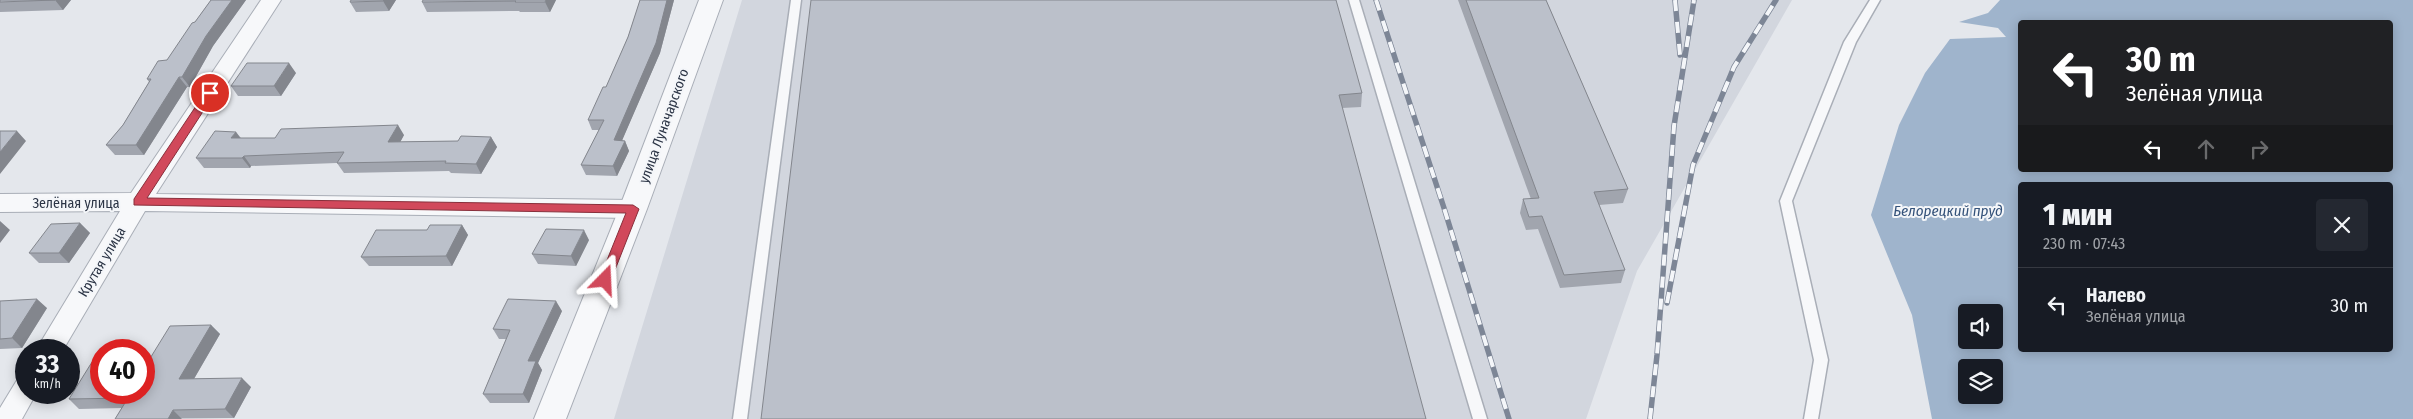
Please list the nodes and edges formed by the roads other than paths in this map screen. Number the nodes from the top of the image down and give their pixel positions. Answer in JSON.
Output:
{"nodes":[{"id":1,"x":271,"y":0,"type":"edge"},
{"id":2,"x":711,"y":0,"type":"edge"},
{"id":3,"x":796,"y":0,"type":"edge"},
{"id":4,"x":1354,"y":0,"type":"edge"},
{"id":5,"x":1875,"y":0,"type":"edge"},
{"id":6,"x":138,"y":202,"type":"junction"},
{"id":7,"x":0,"y":203,"type":"edge"},
{"id":8,"x":633,"y":209,"type":"junction"},
{"id":9,"x":56,"y":339,"type":"edge"},
{"id":10,"x":17,"y":404,"type":"edge"},
{"id":11,"x":8,"y":419,"type":"edge"},
{"id":12,"x":550,"y":419,"type":"edge"},
{"id":13,"x":740,"y":419,"type":"edge"},
{"id":14,"x":1480,"y":419,"type":"edge"},
{"id":15,"x":1811,"y":419,"type":"edge"}],
"edges":[{"from":1,"to":6,"type":"street","name":"Крутая улица"},
{"from":2,"to":8,"type":"street","name":"улица Луначарского"},
{"from":3,"to":13,"type":"lane"},
{"from":4,"to":14,"type":"lane"},
{"from":5,"to":15,"type":"lane"},
{"from":6,"to":7,"type":"street","name":"Зелёная улица"},
{"from":6,"to":8,"type":"street","name":"Зелёная улица"},
{"from":6,"to":9,"type":"street","name":"Крутая улица"},
{"from":8,"to":12,"type":"street","name":"улица Луначарского"},
{"from":10,"to":11,"type":"street"}]}
